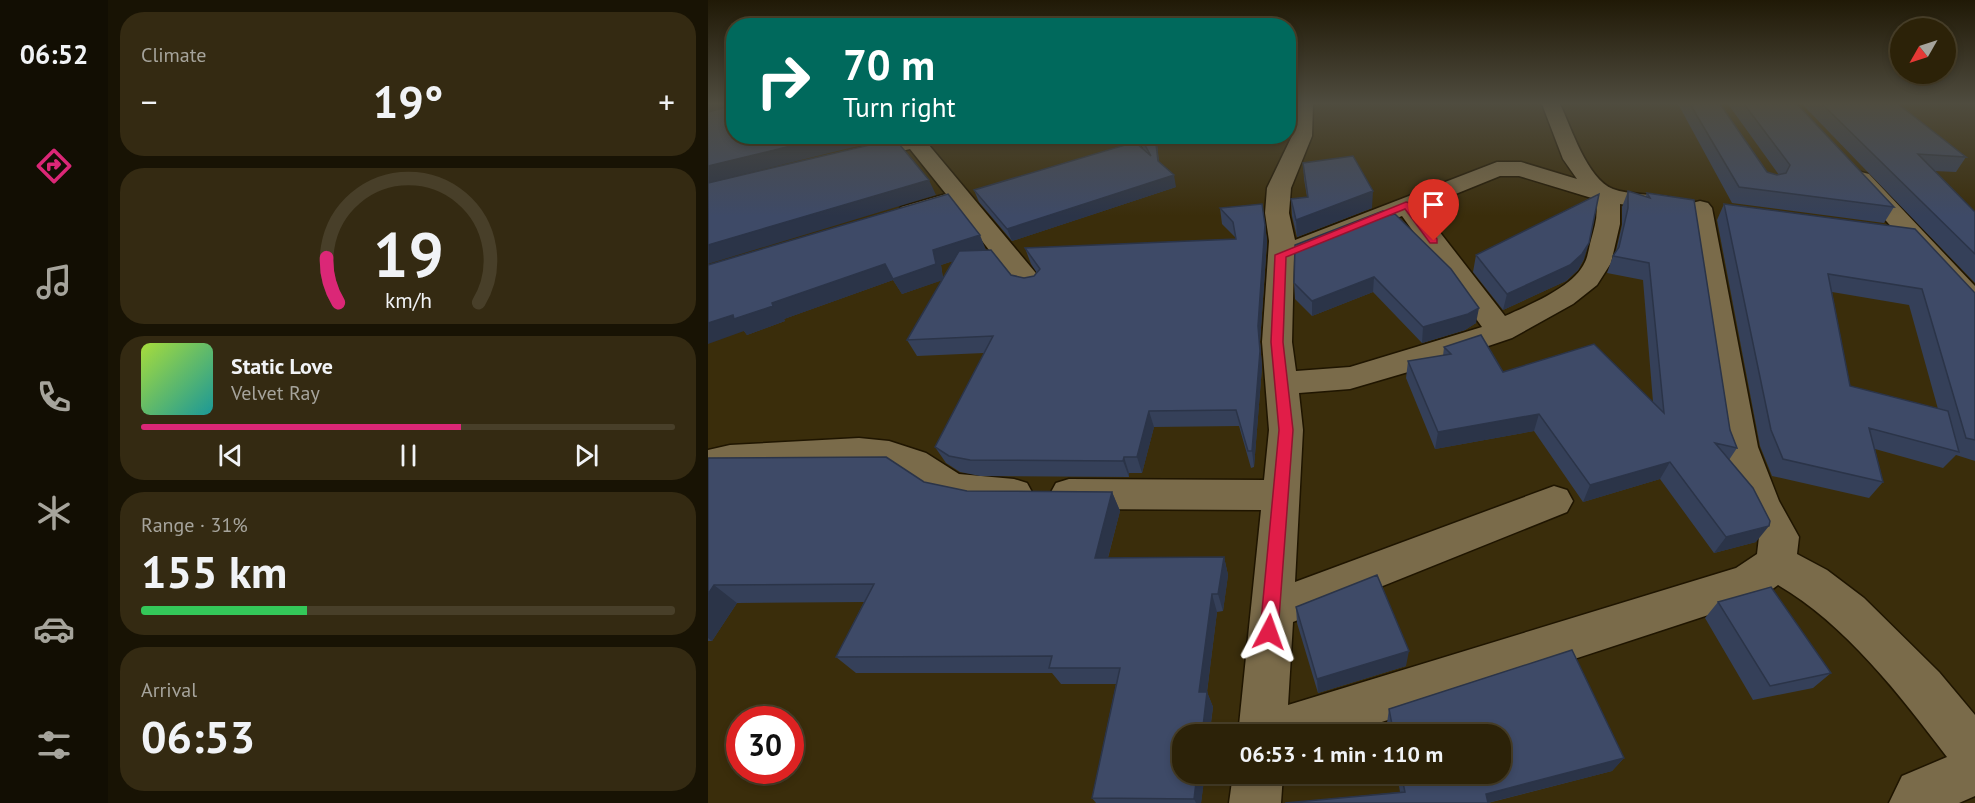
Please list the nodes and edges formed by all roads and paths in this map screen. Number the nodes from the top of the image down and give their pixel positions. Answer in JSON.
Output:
{"nodes":[{"id":1,"x":1300,"y":141,"type":"edge"},
{"id":2,"x":1567,"y":141,"type":"edge"},
{"id":3,"x":906,"y":144,"type":"edge"},
{"id":4,"x":929,"y":144,"type":"edge"},
{"id":5,"x":840,"y":160,"type":"edge"},
{"id":6,"x":1845,"y":162,"type":"edge"},
{"id":7,"x":1605,"y":195,"type":"junction"},
{"id":8,"x":958,"y":198,"type":"junction"},
{"id":9,"x":1406,"y":205,"type":"junction"},
{"id":10,"x":890,"y":219,"type":"edge"},
{"id":11,"x":1881,"y":232,"type":"edge"},
{"id":12,"x":1915,"y":237,"type":"junction"},
{"id":13,"x":1281,"y":255,"type":"junction"},
{"id":14,"x":1030,"y":284,"type":"edge"},
{"id":15,"x":1975,"y":303,"type":"edge"},
{"id":16,"x":1501,"y":331,"type":"junction"},
{"id":17,"x":1281,"y":382,"type":"junction"},
{"id":18,"x":708,"y":464,"type":"edge"},
{"id":19,"x":1280,"y":495,"type":"junction"},
{"id":20,"x":1554,"y":501,"type":"dead end"},
{"id":21,"x":1776,"y":563,"type":"junction"},
{"id":22,"x":1270,"y":611,"type":"junction"},
{"id":23,"x":1263,"y":724,"type":"edge"},
{"id":24,"x":1303,"y":724,"type":"edge"},
{"id":25,"x":1975,"y":753,"type":"edge"},
{"id":26,"x":1975,"y":770,"type":"edge"},
{"id":27,"x":1257,"y":784,"type":"edge"},
{"id":28,"x":1254,"y":803,"type":"edge"},
{"id":29,"x":1915,"y":803,"type":"edge"}],
"edges":[{"from":1,"to":13,"type":"street"},
{"from":2,"to":7,"type":"street"},
{"from":3,"to":5,"type":"street"},
{"from":4,"to":8,"type":"street"},
{"from":6,"to":12,"type":"street"},
{"from":7,"to":9,"type":"street"},
{"from":7,"to":16,"type":"street"},
{"from":7,"to":21,"type":"street"},
{"from":8,"to":10,"type":"street"},
{"from":8,"to":14,"type":"street"},
{"from":9,"to":13,"type":"street"},
{"from":9,"to":16,"type":"street"},
{"from":11,"to":12,"type":"street"},
{"from":12,"to":15,"type":"street"},
{"from":13,"to":17,"type":"street"},
{"from":16,"to":17,"type":"street"},
{"from":17,"to":19,"type":"street"},
{"from":18,"to":19,"type":"street"},
{"from":19,"to":22,"type":"street"},
{"from":20,"to":22,"type":"street"},
{"from":21,"to":24,"type":"street"},
{"from":21,"to":25,"type":"street"},
{"from":22,"to":23,"type":"street"},
{"from":26,"to":29,"type":"street"},
{"from":27,"to":28,"type":"street"}]}
